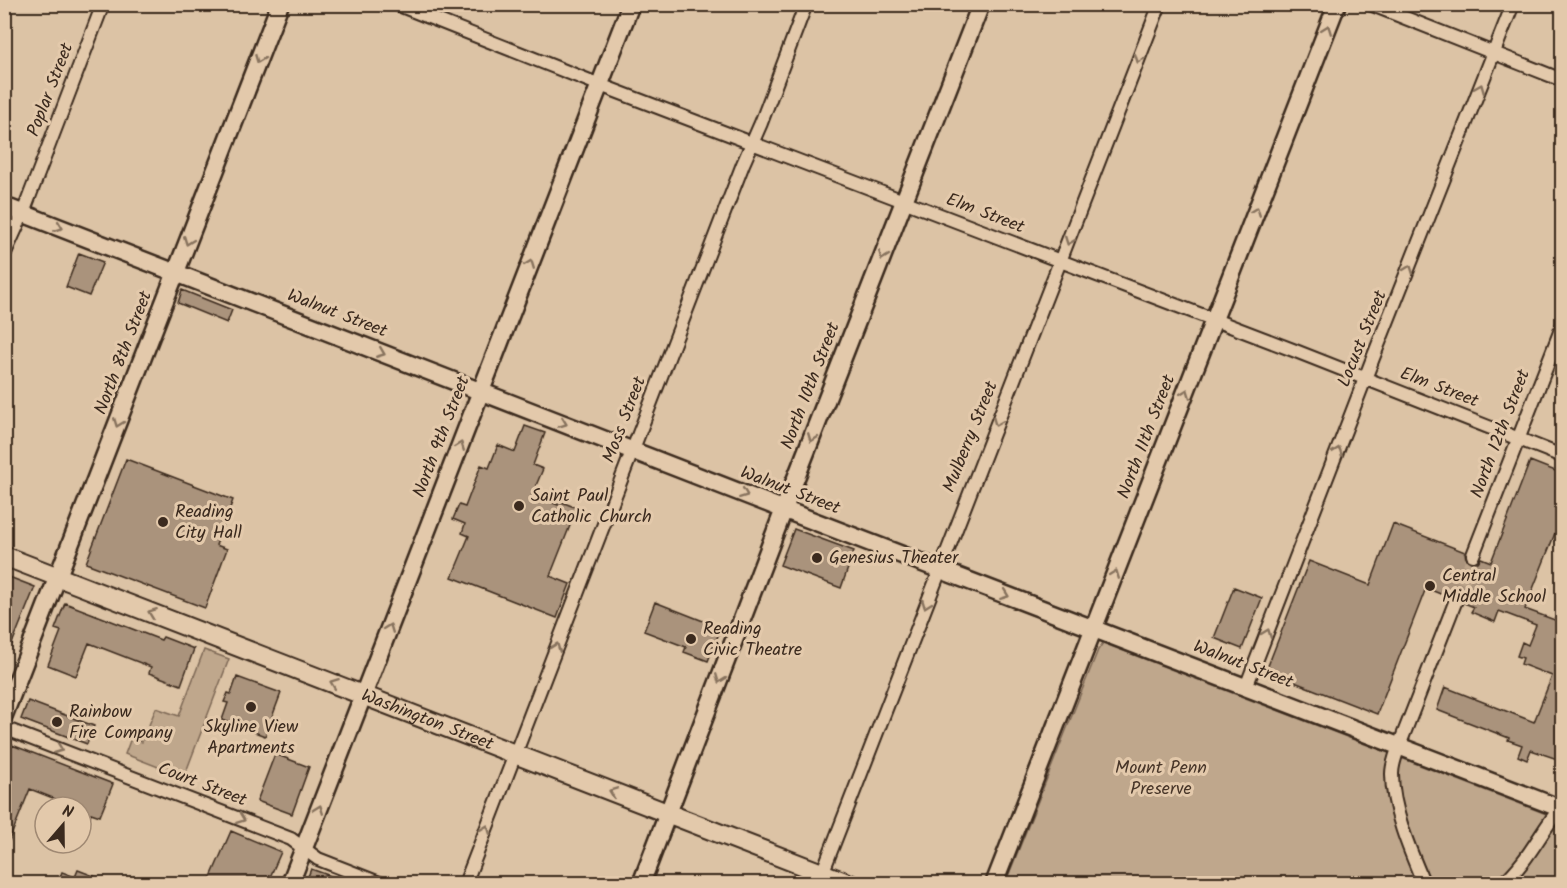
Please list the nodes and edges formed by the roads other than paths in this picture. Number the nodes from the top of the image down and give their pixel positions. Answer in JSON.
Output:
{"nodes":[{"id":1,"x":102,"y":4,"type":"edge"},
{"id":2,"x":280,"y":4,"type":"edge"},
{"id":3,"x":396,"y":4,"type":"edge"},
{"id":4,"x":632,"y":4,"type":"edge"},
{"id":5,"x":806,"y":4,"type":"edge"},
{"id":6,"x":981,"y":4,"type":"edge"},
{"id":7,"x":1160,"y":4,"type":"edge"},
{"id":8,"x":1337,"y":4,"type":"edge"},
{"id":9,"x":1370,"y":4,"type":"edge"},
{"id":10,"x":1513,"y":4,"type":"edge"},
{"id":11,"x":1494,"y":52,"type":"junction"},
{"id":12,"x":1563,"y":80,"type":"edge"},
{"id":13,"x":600,"y":85,"type":"junction"},
{"id":14,"x":752,"y":143,"type":"junction"},
{"id":15,"x":904,"y":202,"type":"junction"},
{"id":16,"x":4,"y":206,"type":"edge"},
{"id":17,"x":23,"y":213,"type":"junction"},
{"id":18,"x":4,"y":255,"type":"edge"},
{"id":19,"x":1060,"y":262,"type":"junction"},
{"id":20,"x":176,"y":273,"type":"junction"},
{"id":21,"x":1214,"y":321,"type":"junction"},
{"id":22,"x":1563,"y":327,"type":"edge"},
{"id":23,"x":1366,"y":379,"type":"junction"},
{"id":24,"x":481,"y":392,"type":"junction"},
{"id":25,"x":1518,"y":439,"type":"junction"},
{"id":26,"x":632,"y":450,"type":"junction"},
{"id":27,"x":1563,"y":456,"type":"edge"},
{"id":28,"x":785,"y":510,"type":"junction"},
{"id":29,"x":1473,"y":555,"type":"tunnel mouth"},
{"id":30,"x":4,"y":556,"type":"edge"},
{"id":31,"x":939,"y":569,"type":"junction"},
{"id":32,"x":58,"y":577,"type":"junction"},
{"id":33,"x":1456,"y":600,"type":"tunnel mouth"},
{"id":34,"x":1093,"y":629,"type":"junction"},
{"id":35,"x":1246,"y":687,"type":"junction"},
{"id":36,"x":363,"y":695,"type":"junction"},
{"id":37,"x":4,"y":715,"type":"edge"},
{"id":38,"x":4,"y":728,"type":"edge"},
{"id":39,"x":1398,"y":746,"type":"junction"},
{"id":40,"x":515,"y":753,"type":"junction"},
{"id":41,"x":1561,"y":809,"type":"edge"},
{"id":42,"x":668,"y":813,"type":"junction"},
{"id":43,"x":304,"y":848,"type":"junction"},
{"id":44,"x":820,"y":878,"type":"edge"},
{"id":45,"x":290,"y":884,"type":"edge"},
{"id":46,"x":382,"y":884,"type":"edge"},
{"id":47,"x":465,"y":884,"type":"edge"},
{"id":48,"x":641,"y":884,"type":"edge"},
{"id":49,"x":850,"y":884,"type":"edge"},
{"id":50,"x":994,"y":884,"type":"edge"},
{"id":51,"x":1424,"y":884,"type":"edge"},
{"id":52,"x":1502,"y":884,"type":"edge"}],
"edges":[{"from":1,"to":17,"type":"street","name":"Poplar Street"},
{"from":2,"to":20,"type":"street","name":"North 8th Street","one_way":true},
{"from":3,"to":13,"type":"street","name":"Elm Street"},
{"from":4,"to":13,"type":"street","name":"North 9th Street"},
{"from":5,"to":14,"type":"street","name":"Moss Street"},
{"from":6,"to":15,"type":"street","name":"North 10th Street"},
{"from":7,"to":19,"type":"street","name":"Mulberry Street","one_way":true},
{"from":21,"to":8,"type":"street","name":"North 11th Street","one_way":true},
{"from":9,"to":11,"type":"street"},
{"from":10,"to":11,"type":"street","name":"Locust Street"},
{"from":11,"to":12,"type":"street"},
{"from":23,"to":11,"type":"street","name":"Locust Street","one_way":true},
{"from":13,"to":14,"type":"street","name":"Elm Street"},
{"from":24,"to":13,"type":"street","name":"North 9th Street","one_way":true},
{"from":14,"to":15,"type":"street","name":"Elm Street"},
{"from":14,"to":26,"type":"street","name":"Moss Street"},
{"from":15,"to":19,"type":"street","name":"Elm Street"},
{"from":15,"to":28,"type":"street","name":"North 10th Street","one_way":true},
{"from":16,"to":17,"type":"street","name":"Walnut Street"},
{"from":17,"to":18,"type":"street","name":"Poplar Street"},
{"from":17,"to":20,"type":"street","name":"Walnut Street","one_way":true},
{"from":19,"to":21,"type":"street","name":"Elm Street"},
{"from":19,"to":31,"type":"street","name":"Mulberry Street","one_way":true},
{"from":20,"to":24,"type":"street","name":"Walnut Street","one_way":true},
{"from":20,"to":32,"type":"street","name":"North 8th Street","one_way":true},
{"from":21,"to":23,"type":"street","name":"Elm Street"},
{"from":34,"to":21,"type":"street","name":"North 11th Street","one_way":true},
{"from":22,"to":25,"type":"street","name":"North 12th Street"},
{"from":23,"to":25,"type":"street","name":"Elm Street"},
{"from":35,"to":23,"type":"street","name":"Locust Street","one_way":true},
{"from":24,"to":26,"type":"street","name":"Walnut Street","one_way":true},
{"from":36,"to":24,"type":"street","name":"North 9th Street","one_way":true},
{"from":25,"to":27,"type":"street","name":"Elm Street"},
{"from":25,"to":29,"type":"street","name":"North 12th Street"},
{"from":26,"to":28,"type":"street","name":"Walnut Street","one_way":true},
{"from":40,"to":26,"type":"street","name":"Moss Street","one_way":true},
{"from":28,"to":31,"type":"street","name":"Walnut Street"},
{"from":28,"to":42,"type":"street","name":"North 10th Street","one_way":true},
{"from":30,"to":32,"type":"main road","name":"Washington Street"},
{"from":31,"to":34,"type":"street","name":"Walnut Street","one_way":true},
{"from":31,"to":44,"type":"street","name":"Mulberry Street","one_way":true},
{"from":36,"to":32,"type":"main road","name":"Washington Street","one_way":true},
{"from":32,"to":37,"type":"street","name":"North 8th Street"},
{"from":33,"to":39,"type":"street"},
{"from":34,"to":35,"type":"street","name":"Walnut Street"},
{"from":34,"to":50,"type":"street","name":"North 11th Street"},
{"from":35,"to":39,"type":"street","name":"Walnut Street"},
{"from":36,"to":40,"type":"main road","name":"Washington Street"},
{"from":43,"to":36,"type":"street","name":"North 9th Street","one_way":true},
{"from":38,"to":43,"type":"street","name":"Court Street","one_way":true},
{"from":39,"to":41,"type":"street","name":"Walnut Street"},
{"from":39,"to":51,"type":"street"},
{"from":42,"to":40,"type":"main road","name":"Washington Street","one_way":true},
{"from":47,"to":40,"type":"street","name":"Moss Street","one_way":true},
{"from":41,"to":52,"type":"street"},
{"from":42,"to":44,"type":"main road","name":"Washington Street"},
{"from":42,"to":48,"type":"street","name":"North 10th Street"},
{"from":43,"to":45,"type":"street","name":"North 9th Street"},
{"from":43,"to":46,"type":"street","name":"Court Street"},
{"from":44,"to":49,"type":"main road","name":"Washington Street"}]}
